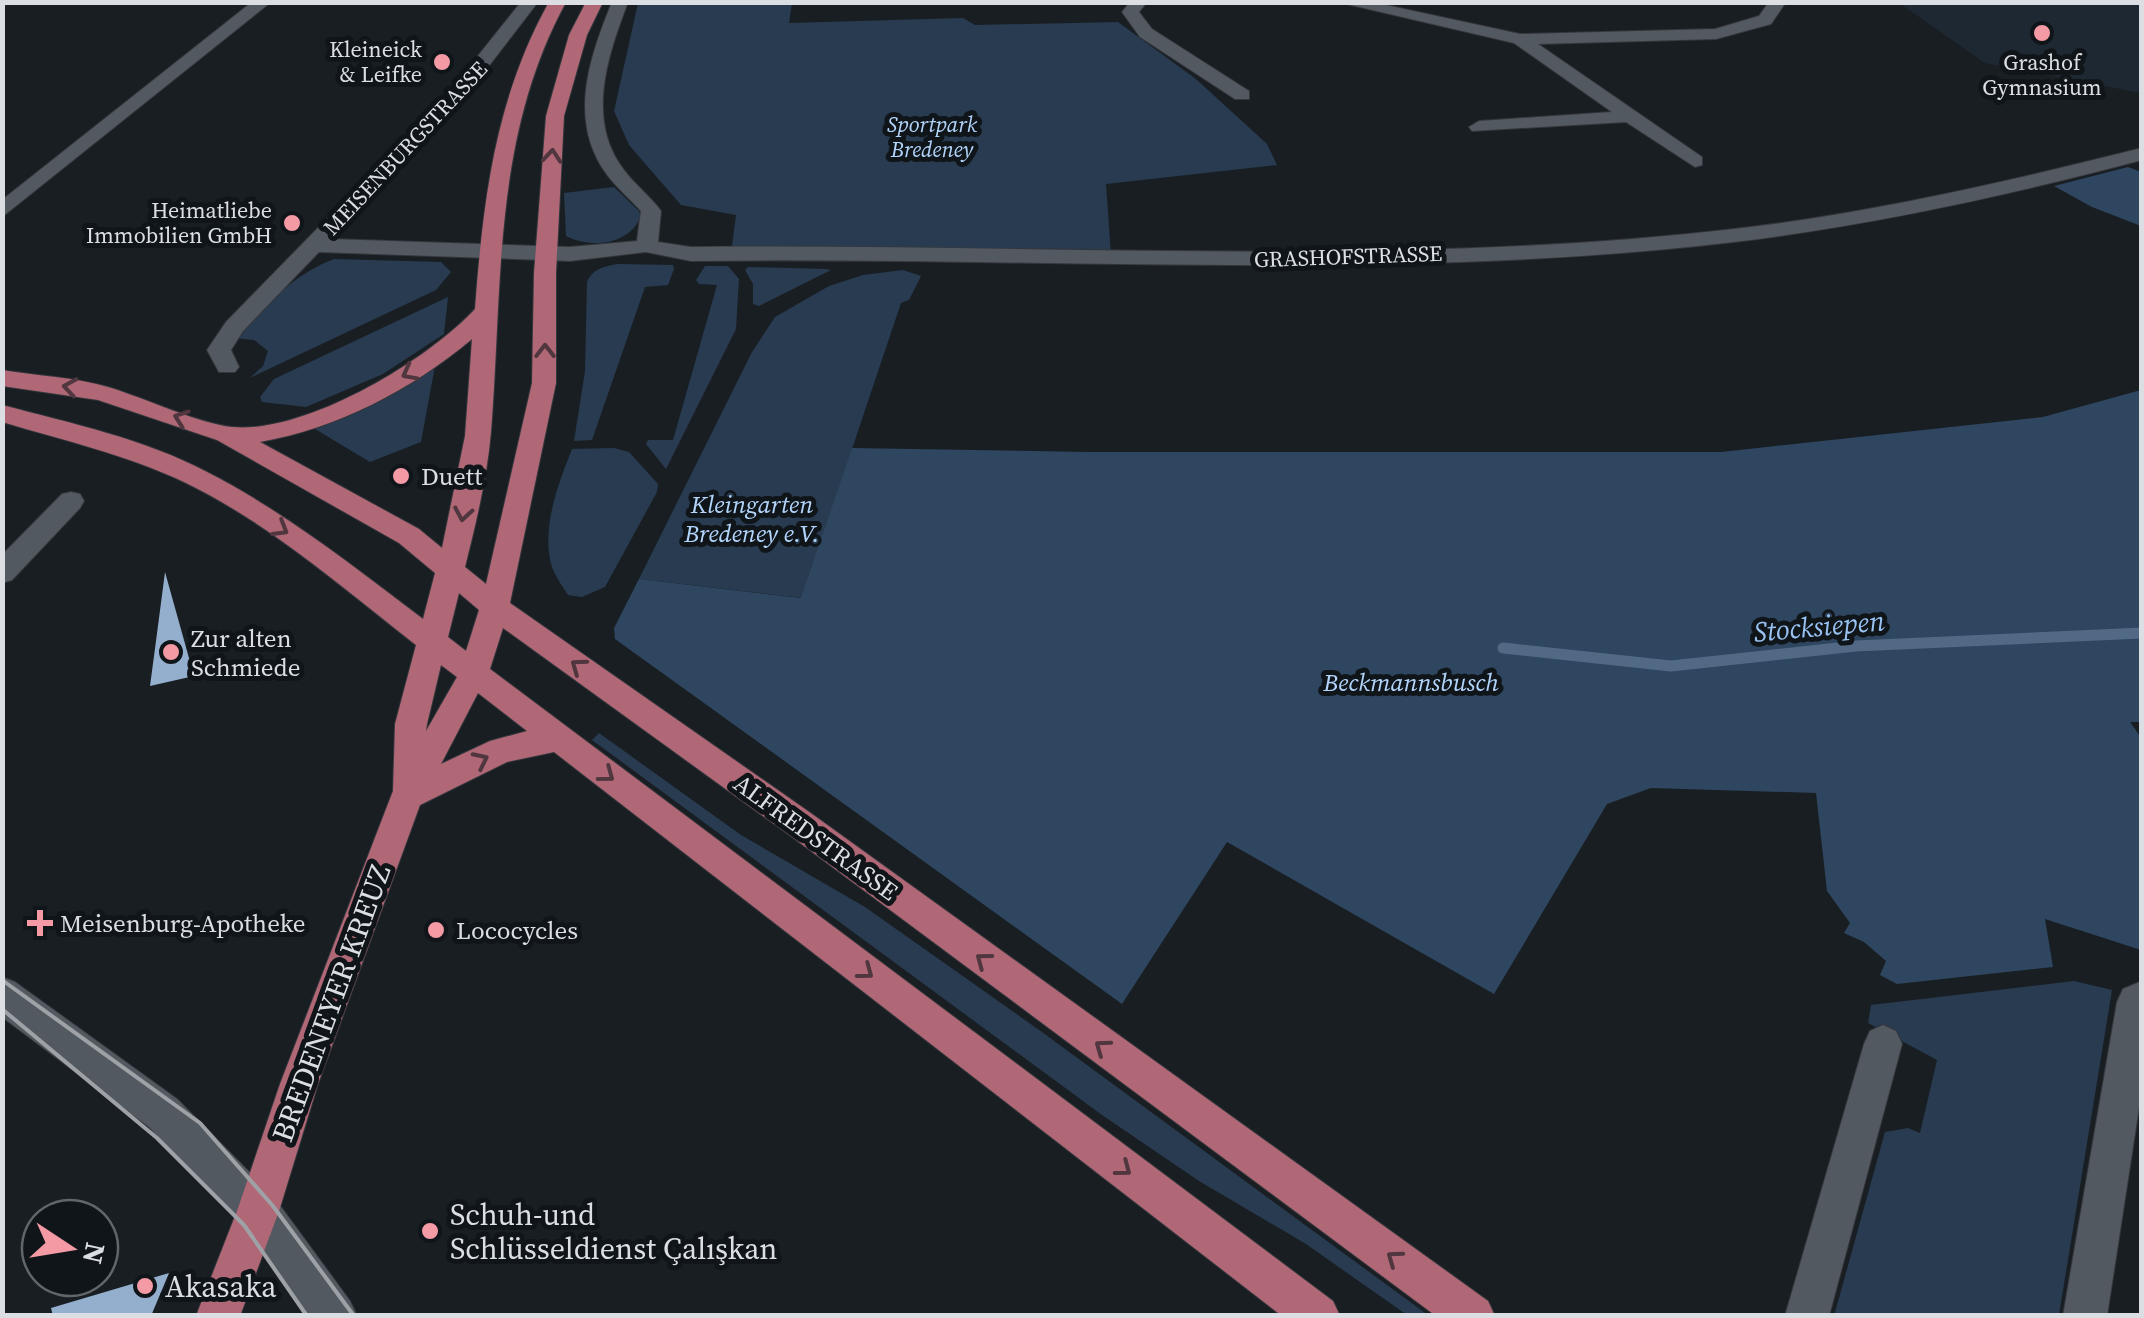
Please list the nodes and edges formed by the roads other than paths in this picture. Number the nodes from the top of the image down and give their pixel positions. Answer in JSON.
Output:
{"nodes":[{"id":1,"x":263,"y":2,"type":"edge"},
{"id":2,"x":530,"y":2,"type":"edge"},
{"id":3,"x":558,"y":2,"type":"edge"},
{"id":4,"x":595,"y":2,"type":"edge"},
{"id":5,"x":620,"y":2,"type":"edge"},
{"id":6,"x":1140,"y":2,"type":"edge"},
{"id":7,"x":1346,"y":2,"type":"edge"},
{"id":8,"x":1778,"y":2,"type":"edge"},
{"id":9,"x":1520,"y":39,"type":"junction"},
{"id":10,"x":1242,"y":96,"type":"dead end"},
{"id":11,"x":1628,"y":116,"type":"junction"},
{"id":12,"x":1479,"y":127,"type":"dead end"},
{"id":13,"x":2142,"y":154,"type":"edge"},
{"id":14,"x":1694,"y":161,"type":"dead end"},
{"id":15,"x":2,"y":211,"type":"edge"},
{"id":16,"x":314,"y":245,"type":"junction"},
{"id":17,"x":646,"y":246,"type":"junction"},
{"id":18,"x":490,"y":250,"type":"junction"},
{"id":19,"x":546,"y":254,"type":"junction"},
{"id":20,"x":484,"y":313,"type":"junction"},
{"id":21,"x":227,"y":367,"type":"dead end"},
{"id":22,"x":2,"y":378,"type":"edge"},
{"id":23,"x":2,"y":413,"type":"edge"},
{"id":24,"x":226,"y":434,"type":"junction"},
{"id":25,"x":71,"y":501,"type":"dead end"},
{"id":26,"x":451,"y":571,"type":"junction"},
{"id":27,"x":2,"y":572,"type":"edge"},
{"id":28,"x":495,"y":607,"type":"junction"},
{"id":29,"x":430,"y":638,"type":"junction"},
{"id":30,"x":474,"y":673,"type":"junction"},
{"id":31,"x":558,"y":738,"type":"junction"},
{"id":32,"x":407,"y":796,"type":"junction"},
{"id":33,"x":2,"y":994,"type":"edge"},
{"id":34,"x":2142,"y":999,"type":"edge"},
{"id":35,"x":1883,"y":1044,"type":"dead end"},
{"id":36,"x":258,"y":1211,"type":"junction"},
{"id":37,"x":218,"y":1316,"type":"edge"},
{"id":38,"x":335,"y":1316,"type":"edge"},
{"id":39,"x":1318,"y":1316,"type":"edge"},
{"id":40,"x":1473,"y":1316,"type":"edge"},
{"id":41,"x":1807,"y":1316,"type":"edge"},
{"id":42,"x":2085,"y":1316,"type":"edge"}],
"edges":[{"from":1,"to":15,"type":"street"},
{"from":2,"to":16,"type":"street","name":"MEISENBURGSTRASSE"},
{"from":3,"to":18,"type":"main road","name":"MEISENBURGSTRASSE"},
{"from":19,"to":4,"type":"main road","one_way":true},
{"from":5,"to":17,"type":"street"},
{"from":6,"to":10,"type":"street"},
{"from":7,"to":9,"type":"street"},
{"from":8,"to":9,"type":"street"},
{"from":9,"to":11,"type":"street"},
{"from":11,"to":12,"type":"street"},
{"from":11,"to":14,"type":"street"},
{"from":13,"to":17,"type":"street","name":"GRASHOFSTRASSE"},
{"from":16,"to":18,"type":"street","name":"MEISENBURGSTRASSE"},
{"from":16,"to":21,"type":"street","name":"MEISENBURGSTRASSE"},
{"from":17,"to":19,"type":"street","name":"GRASHOFSTRASSE"},
{"from":18,"to":19,"type":"street","name":"MEISENBURGSTRASSE"},
{"from":18,"to":20,"type":"main road","name":"MEISENBURGSTRASSE"},
{"from":28,"to":19,"type":"main road","one_way":true},
{"from":20,"to":24,"type":"main road","one_way":true},
{"from":20,"to":26,"type":"main road","name":"MEISENBURGSTRASSE","one_way":true},
{"from":24,"to":22,"type":"main road","name":"ALFREDSTRASSE","one_way":true},
{"from":23,"to":29,"type":"main road","one_way":true},
{"from":24,"to":26,"type":"main road","name":"ALFREDSTRASSE"},
{"from":25,"to":27,"type":"street"},
{"from":26,"to":28,"type":"main road","name":"ALFREDSTRASSE"},
{"from":26,"to":29,"type":"main road","name":"BREDENEYER KREUZ"},
{"from":28,"to":30,"type":"main road","name":"BREDENEYER KREUZ"},
{"from":40,"to":28,"type":"main road","name":"ALFREDSTRASSE","one_way":true},
{"from":29,"to":30,"type":"main road"},
{"from":29,"to":32,"type":"main road","name":"BREDENEYER KREUZ"},
{"from":30,"to":31,"type":"main road"},
{"from":30,"to":32,"type":"main road","name":"BREDENEYER KREUZ"},
{"from":32,"to":31,"type":"main road","one_way":true},
{"from":31,"to":39,"type":"main road","one_way":true},
{"from":32,"to":36,"type":"main road","name":"BREDENEYER KREUZ"},
{"from":33,"to":36,"type":"street"},
{"from":34,"to":42,"type":"street"},
{"from":35,"to":41,"type":"street"},
{"from":36,"to":37,"type":"main road","name":"BREDENEYER KREUZ"},
{"from":36,"to":38,"type":"street"}]}
